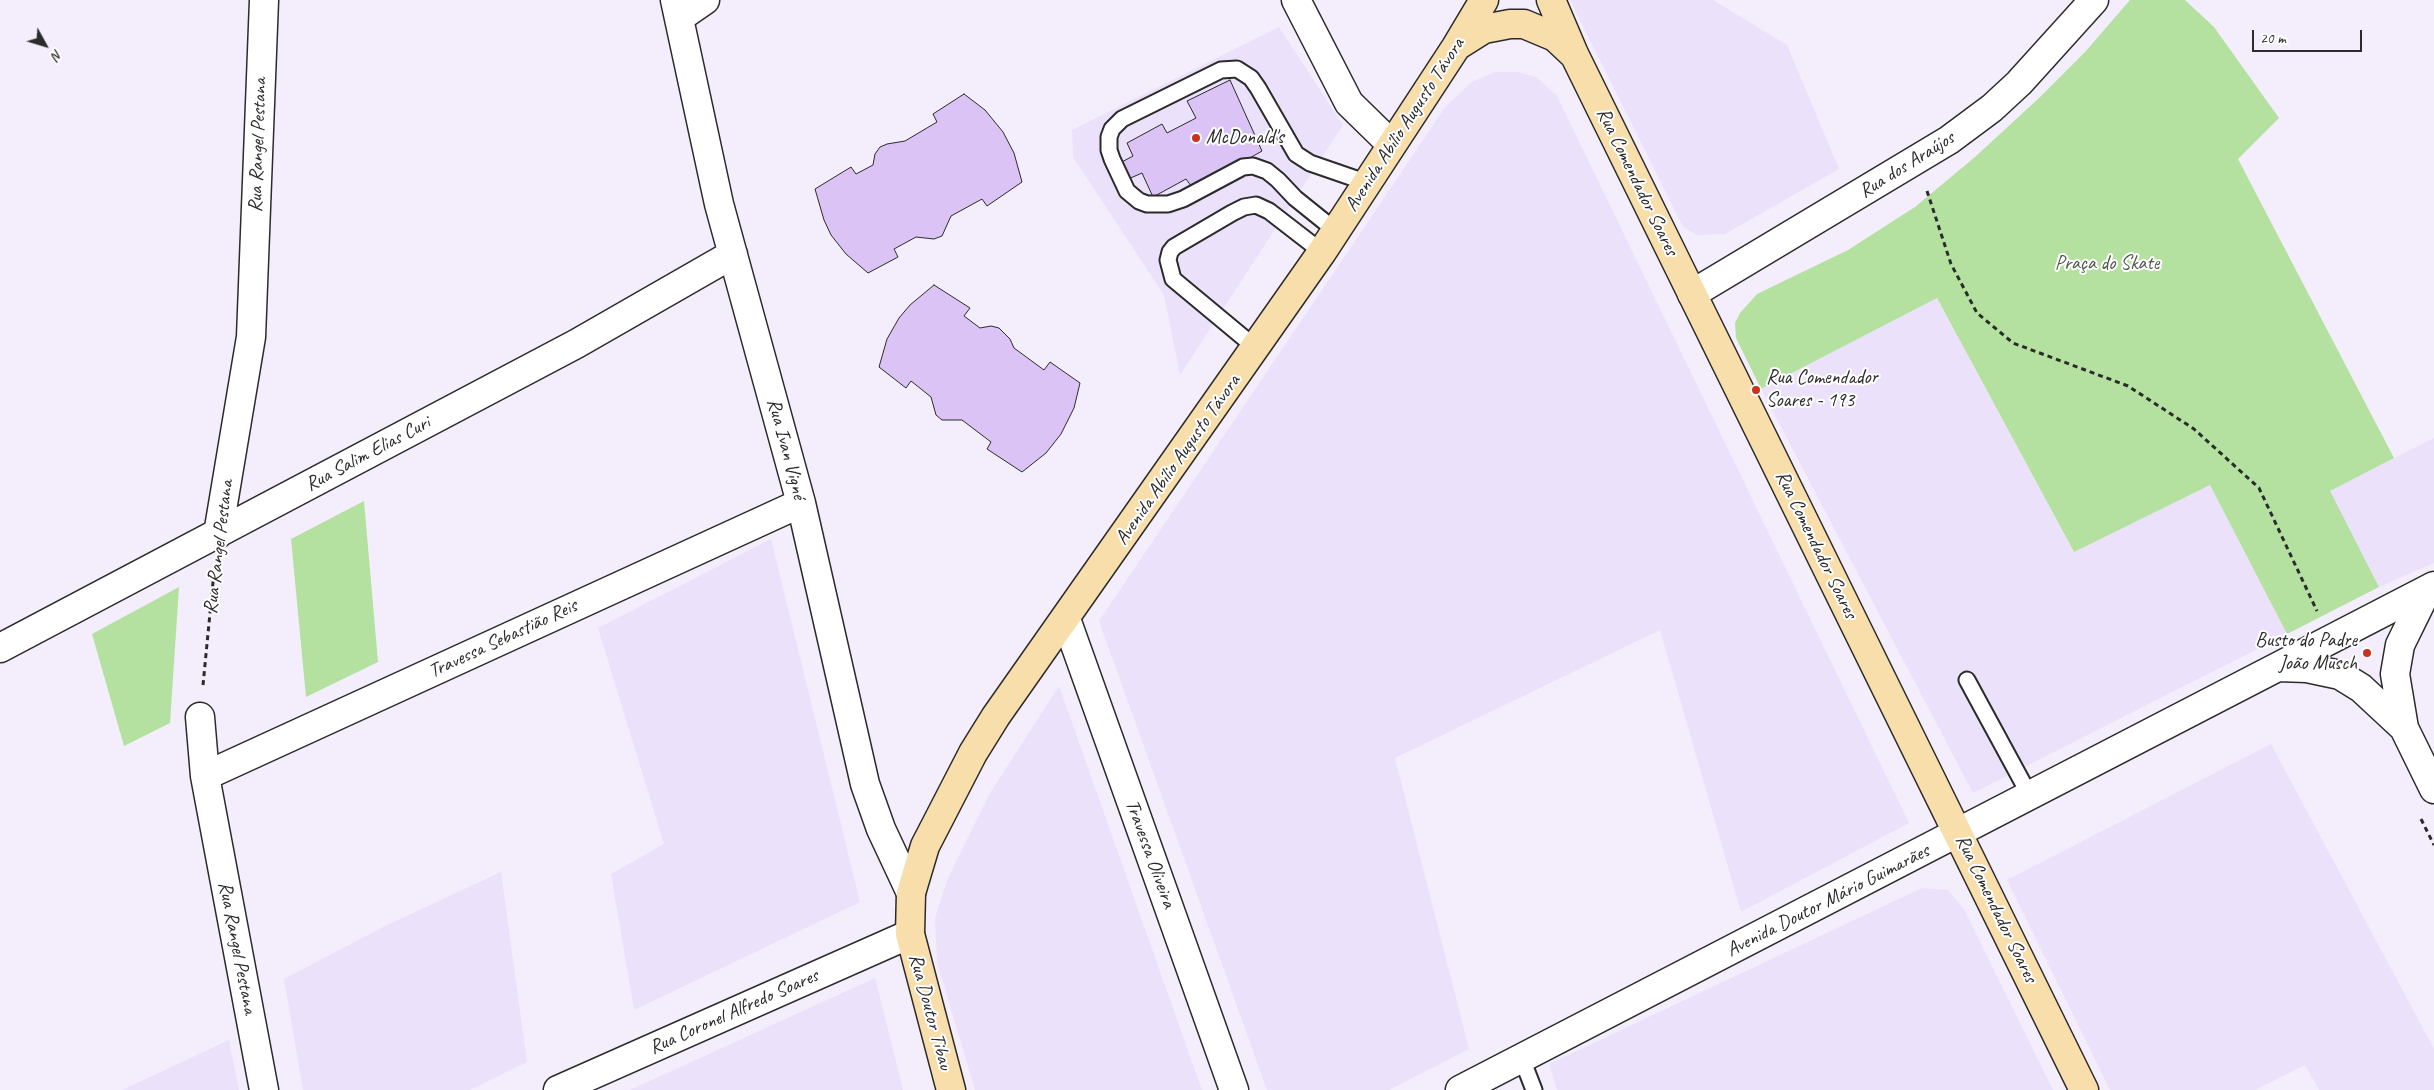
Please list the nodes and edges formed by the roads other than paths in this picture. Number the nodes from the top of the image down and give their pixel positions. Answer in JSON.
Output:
{"nodes":[{"id":1,"x":264,"y":0,"type":"edge"},
{"id":2,"x":705,"y":0,"type":"edge"},
{"id":3,"x":1296,"y":0,"type":"edge"},
{"id":4,"x":1484,"y":0,"type":"edge"},
{"id":5,"x":1551,"y":0,"type":"edge"},
{"id":6,"x":2094,"y":0,"type":"edge"},
{"id":7,"x":677,"y":9,"type":"edge"},
{"id":8,"x":1456,"y":47,"type":"junction"},
{"id":9,"x":1574,"y":54,"type":"junction"},
{"id":10,"x":1392,"y":144,"type":"junction"},
{"id":11,"x":1368,"y":183,"type":"junction"},
{"id":12,"x":1329,"y":241,"type":"junction"},
{"id":13,"x":733,"y":254,"type":"junction"},
{"id":14,"x":1692,"y":294,"type":"junction"},
{"id":15,"x":1256,"y":348,"type":"junction"},
{"id":16,"x":801,"y":503,"type":"junction"},
{"id":17,"x":218,"y":534,"type":"junction"},
{"id":18,"x":2431,"y":588,"type":"edge"},
{"id":19,"x":1066,"y":619,"type":"junction"},
{"id":20,"x":0,"y":648,"type":"edge"},
{"id":21,"x":2277,"y":667,"type":"junction"},
{"id":22,"x":1967,"y":680,"type":"dead end"},
{"id":23,"x":200,"y":717,"type":"road end"},
{"id":24,"x":2407,"y":734,"type":"junction"},
{"id":25,"x":205,"y":776,"type":"junction"},
{"id":26,"x":2434,"y":789,"type":"edge"},
{"id":27,"x":2030,"y":796,"type":"junction"},
{"id":28,"x":1959,"y":834,"type":"junction"},
{"id":29,"x":911,"y":893,"type":"junction"},
{"id":30,"x":910,"y":934,"type":"junction"},
{"id":31,"x":1522,"y":1058,"type":"junction"},
{"id":32,"x":264,"y":1090,"type":"edge"},
{"id":33,"x":558,"y":1090,"type":"edge"},
{"id":34,"x":951,"y":1090,"type":"edge"},
{"id":35,"x":1234,"y":1090,"type":"edge"},
{"id":36,"x":1460,"y":1090,"type":"edge"},
{"id":37,"x":1534,"y":1090,"type":"edge"},
{"id":38,"x":2084,"y":1090,"type":"edge"}],
"edges":[{"from":1,"to":17,"type":"street","name":"Rua Rangel Pestana"},
{"from":2,"to":7,"type":"street"},
{"from":3,"to":10,"type":"street"},
{"from":4,"to":8,"type":"main road","name":"Avenida Abílio Augusto Távora"},
{"from":5,"to":9,"type":"main road","name":"Rua Comendador Soares"},
{"from":6,"to":14,"type":"street","name":"Rua dos Araújos"},
{"from":7,"to":13,"type":"street","name":"Rua Ivan Vigné"},
{"from":8,"to":9,"type":"main road"},
{"from":8,"to":10,"type":"main road","name":"Avenida Abílio Augusto Távora"},
{"from":9,"to":14,"type":"main road","name":"Rua Comendador Soares"},
{"from":10,"to":11,"type":"main road","name":"Avenida Abílio Augusto Távora"},
{"from":11,"to":12,"type":"main road","name":"Avenida Abílio Augusto Távora"},
{"from":11,"to":12,"type":"lane"},
{"from":12,"to":15,"type":"main road","name":"Avenida Abílio Augusto Távora"},
{"from":12,"to":15,"type":"lane"},
{"from":13,"to":16,"type":"street","name":"Rua Ivan Vigné"},
{"from":13,"to":17,"type":"street","name":"Rua Salim Elias Curi"},
{"from":14,"to":28,"type":"main road","name":"Rua Comendador Soares"},
{"from":15,"to":19,"type":"main road","name":"Avenida Abílio Augusto Távora"},
{"from":16,"to":25,"type":"street","name":"Travessa Sebastião Reis"},
{"from":16,"to":29,"type":"street","name":"Rua Ivan Vigné"},
{"from":17,"to":20,"type":"street","name":"Rua Salim Elias Curi"},
{"from":18,"to":21,"type":"street","name":"Avenida Doutor Mário Guimarães"},
{"from":18,"to":24,"type":"street"},
{"from":19,"to":29,"type":"main road","name":"Avenida Abílio Augusto Távora"},
{"from":19,"to":35,"type":"street","name":"Travessa Oliveira"},
{"from":21,"to":24,"type":"street"},
{"from":21,"to":27,"type":"street","name":"Avenida Doutor Mário Guimarães"},
{"from":22,"to":27,"type":"lane"},
{"from":23,"to":25,"type":"street","name":"Rua Rangel Pestana"},
{"from":24,"to":26,"type":"street"},
{"from":25,"to":32,"type":"street","name":"Rua Rangel Pestana"},
{"from":27,"to":28,"type":"street","name":"Avenida Doutor Mário Guimarães"},
{"from":28,"to":31,"type":"street","name":"Avenida Doutor Mário Guimarães"},
{"from":28,"to":38,"type":"main road","name":"Rua Comendador Soares"},
{"from":29,"to":30,"type":"main road","name":"Avenida Abílio Augusto Távora"},
{"from":30,"to":33,"type":"street","name":"Rua Coronel Alfredo Soares"},
{"from":30,"to":34,"type":"main road","name":"Rua Doutor Tibau"},
{"from":31,"to":36,"type":"street","name":"Avenida Doutor Mário Guimarães"},
{"from":31,"to":37,"type":"lane"}]}
